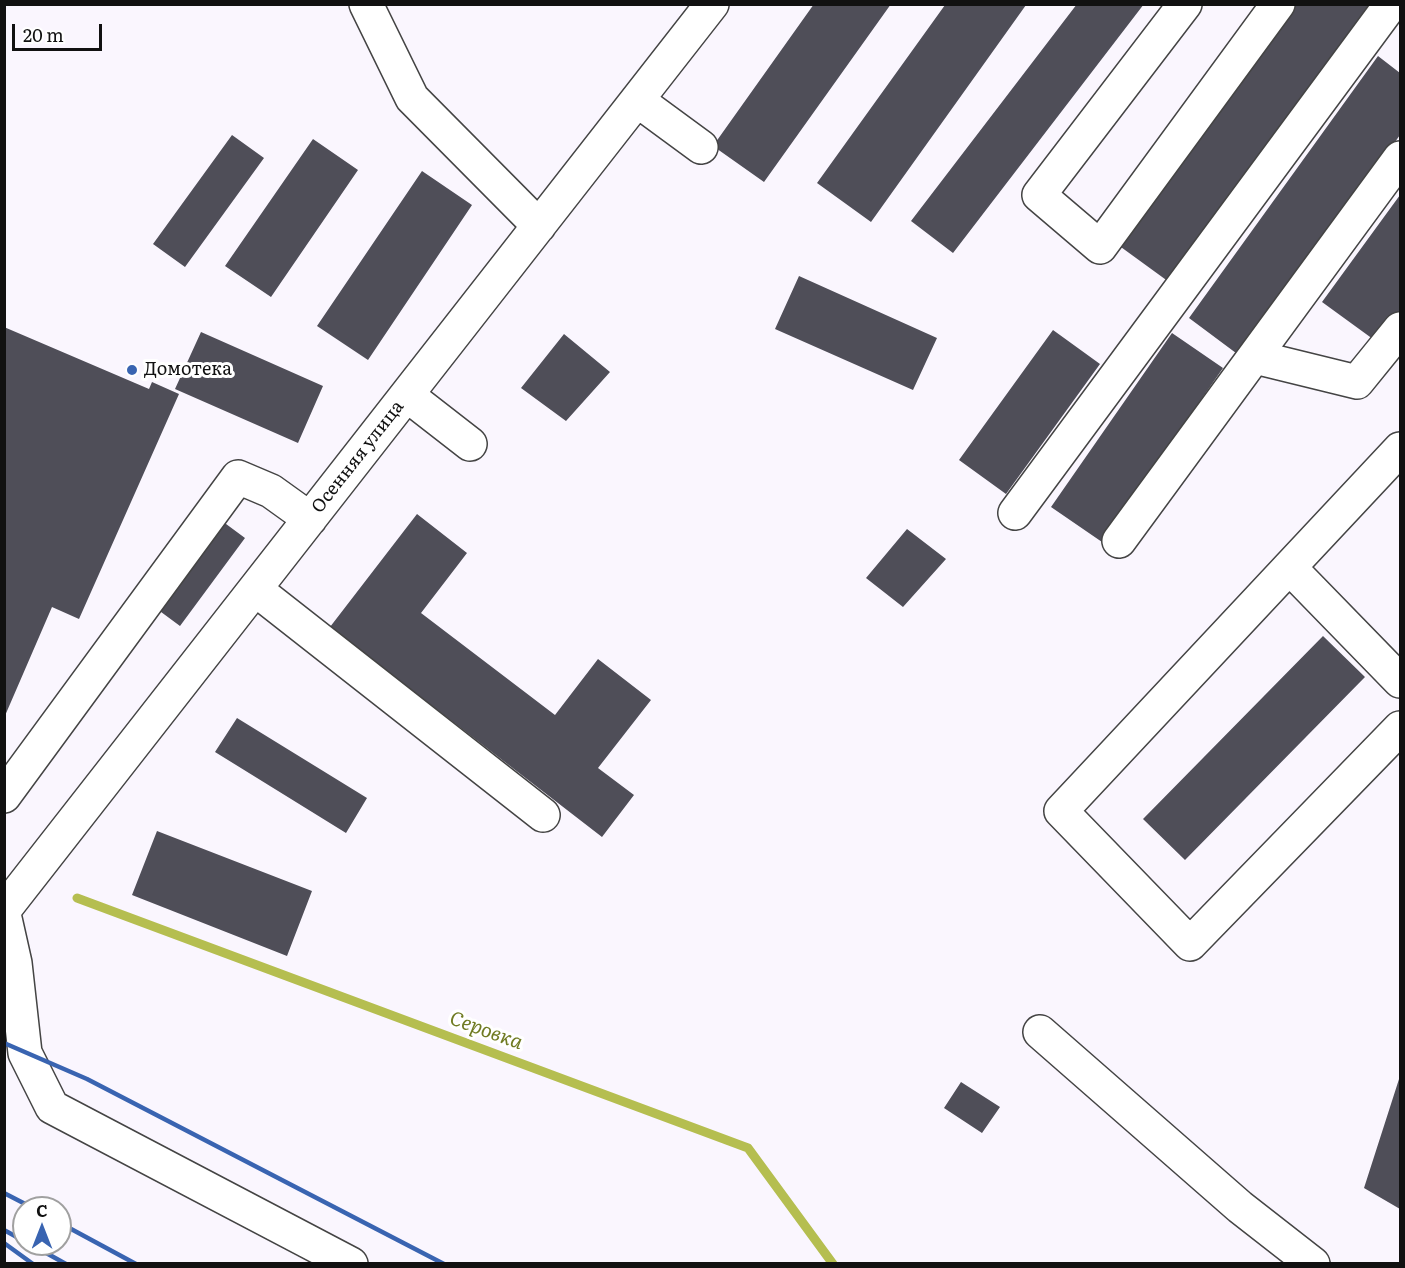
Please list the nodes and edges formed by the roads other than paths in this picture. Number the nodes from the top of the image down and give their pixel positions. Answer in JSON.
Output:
{"nodes":[{"id":1,"x":366,"y":4,"type":"edge"},
{"id":2,"x":712,"y":4,"type":"edge"},
{"id":3,"x":1185,"y":4,"type":"edge"},
{"id":4,"x":1278,"y":4,"type":"edge"},
{"id":5,"x":1388,"y":13,"type":"edge"},
{"id":6,"x":638,"y":100,"type":"junction"},
{"id":7,"x":701,"y":147,"type":"dead end"},
{"id":8,"x":1401,"y":158,"type":"edge"},
{"id":9,"x":539,"y":226,"type":"junction"},
{"id":10,"x":1401,"y":329,"type":"edge"},
{"id":11,"x":1255,"y":357,"type":"junction"},
{"id":12,"x":407,"y":395,"type":"junction"},
{"id":13,"x":470,"y":444,"type":"dead end"},
{"id":14,"x":1401,"y":449,"type":"edge"},
{"id":15,"x":1016,"y":513,"type":"dead end"},
{"id":16,"x":310,"y":519,"type":"junction"},
{"id":17,"x":1119,"y":541,"type":"dead end"},
{"id":18,"x":1290,"y":568,"type":"junction"},
{"id":19,"x":255,"y":589,"type":"junction"},
{"id":20,"x":1401,"y":681,"type":"edge"},
{"id":21,"x":1401,"y":728,"type":"edge"},
{"id":22,"x":4,"y":796,"type":"edge"},
{"id":23,"x":543,"y":814,"type":"dead end"},
{"id":24,"x":4,"y":912,"type":"edge"},
{"id":25,"x":1040,"y":1032,"type":"dead end"},
{"id":26,"x":351,"y":1263,"type":"edge"},
{"id":27,"x":1313,"y":1263,"type":"edge"}],
"edges":[{"from":1,"to":9,"type":"street"},
{"from":2,"to":6,"type":"street","name":"Осенняя улица"},
{"from":3,"to":4,"type":"street"},
{"from":5,"to":15,"type":"street"},
{"from":6,"to":7,"type":"street"},
{"from":6,"to":9,"type":"street","name":"Осенняя улица"},
{"from":8,"to":11,"type":"street"},
{"from":9,"to":12,"type":"street","name":"Осенняя улица"},
{"from":10,"to":11,"type":"street"},
{"from":11,"to":17,"type":"street"},
{"from":12,"to":13,"type":"street"},
{"from":12,"to":16,"type":"street","name":"Осенняя улица"},
{"from":14,"to":18,"type":"street"},
{"from":16,"to":19,"type":"street","name":"Осенняя улица"},
{"from":16,"to":22,"type":"street"},
{"from":18,"to":20,"type":"street"},
{"from":18,"to":21,"type":"street"},
{"from":19,"to":23,"type":"street"},
{"from":19,"to":24,"type":"street","name":"Осенняя улица"},
{"from":24,"to":26,"type":"street"},
{"from":25,"to":27,"type":"street"}]}
